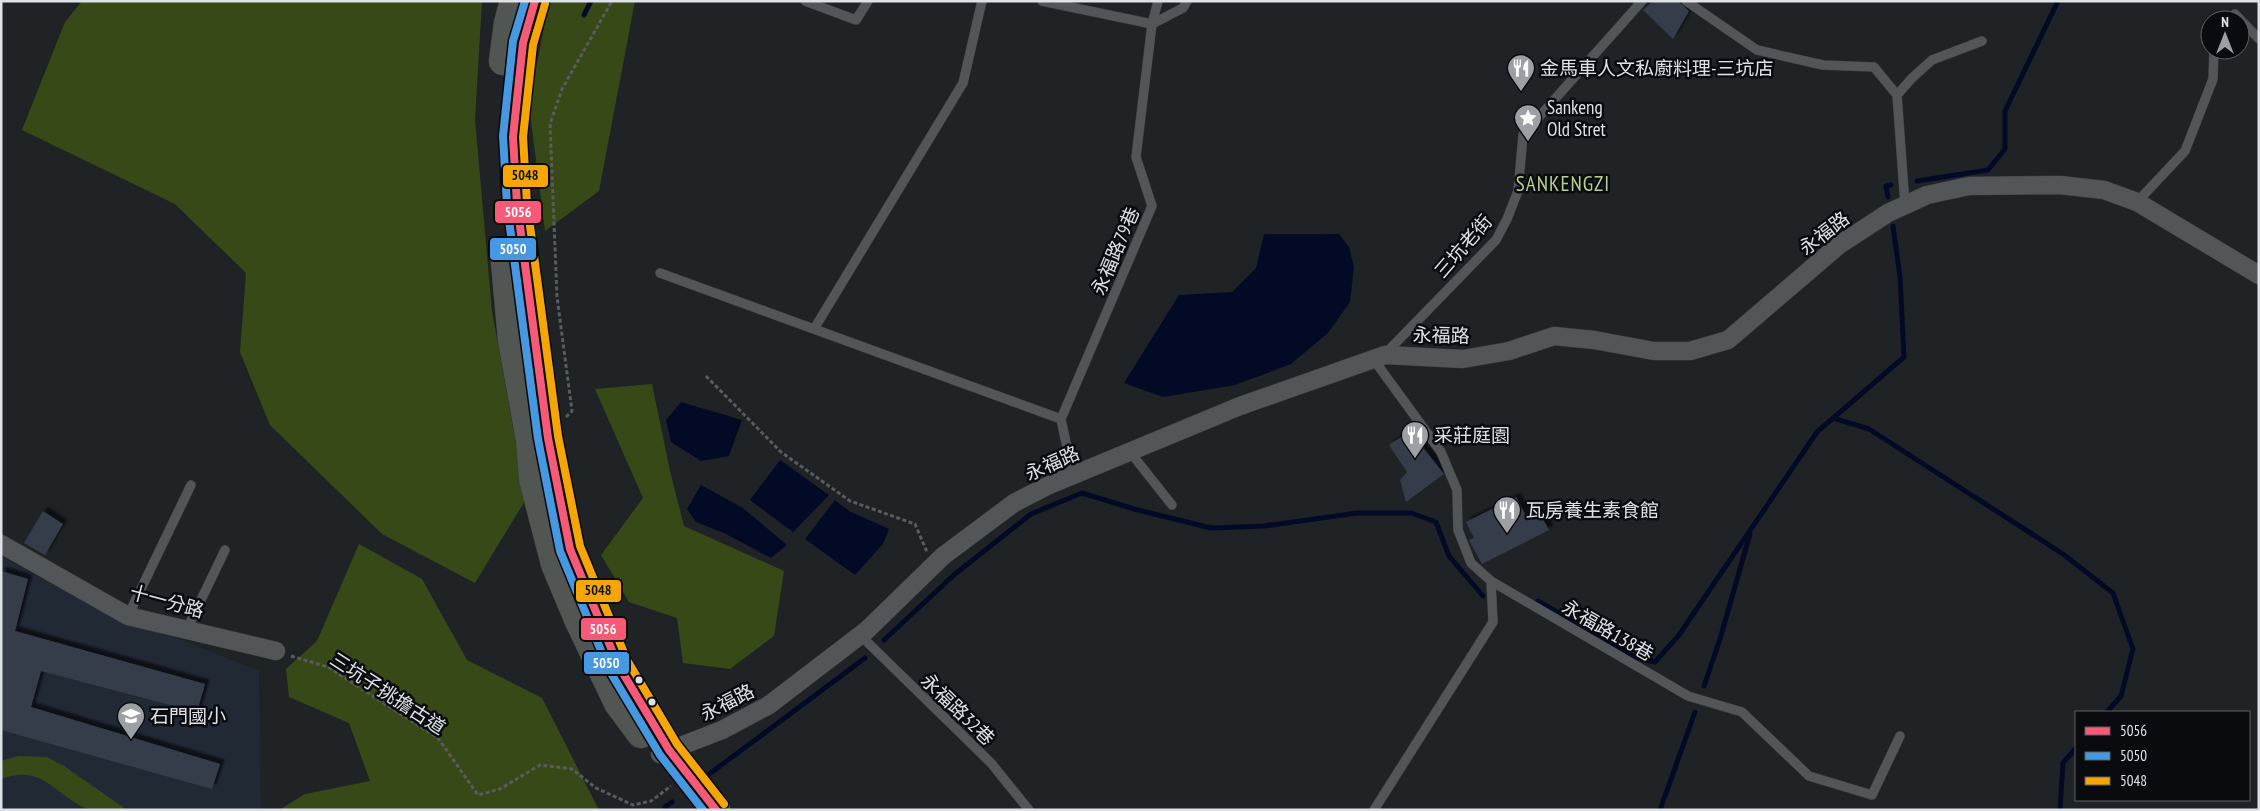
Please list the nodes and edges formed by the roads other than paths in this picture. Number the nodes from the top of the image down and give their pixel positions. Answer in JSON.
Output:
{"nodes":[{"id":1,"x":514,"y":1,"type":"edge"},
{"id":2,"x":535,"y":1,"type":"edge"},
{"id":3,"x":805,"y":1,"type":"edge"},
{"id":4,"x":868,"y":1,"type":"edge"},
{"id":5,"x":982,"y":1,"type":"edge"},
{"id":6,"x":1042,"y":1,"type":"edge"},
{"id":7,"x":1158,"y":1,"type":"edge"},
{"id":8,"x":1187,"y":1,"type":"edge"},
{"id":9,"x":1642,"y":1,"type":"edge"},
{"id":10,"x":1686,"y":1,"type":"edge"},
{"id":11,"x":1152,"y":24,"type":"junction"},
{"id":12,"x":2250,"y":30,"type":"edge"},
{"id":13,"x":2259,"y":39,"type":"edge"},
{"id":14,"x":1982,"y":41,"type":"dead end"},
{"id":15,"x":2214,"y":60,"type":"edge"},
{"id":16,"x":1896,"y":95,"type":"junction"},
{"id":17,"x":2137,"y":202,"type":"junction"},
{"id":18,"x":1905,"y":205,"type":"junction"},
{"id":19,"x":660,"y":273,"type":"dead end"},
{"id":20,"x":2259,"y":275,"type":"edge"},
{"id":21,"x":814,"y":329,"type":"junction"},
{"id":22,"x":1380,"y":357,"type":"junction"},
{"id":23,"x":1061,"y":419,"type":"junction"},
{"id":24,"x":1130,"y":452,"type":"junction"},
{"id":25,"x":1073,"y":476,"type":"junction"},
{"id":26,"x":191,"y":486,"type":"dead end"},
{"id":27,"x":1172,"y":505,"type":"dead end"},
{"id":28,"x":1,"y":544,"type":"edge"},
{"id":29,"x":225,"y":550,"type":"dead end"},
{"id":30,"x":1491,"y":581,"type":"junction"},
{"id":31,"x":128,"y":616,"type":"junction"},
{"id":32,"x":187,"y":629,"type":"junction"},
{"id":33,"x":860,"y":635,"type":"junction"},
{"id":34,"x":276,"y":651,"type":"road end"},
{"id":35,"x":1900,"y":736,"type":"dead end"},
{"id":36,"x":663,"y":752,"type":"junction"},
{"id":37,"x":695,"y":810,"type":"edge"},
{"id":38,"x":716,"y":810,"type":"edge"},
{"id":39,"x":1029,"y":810,"type":"edge"},
{"id":40,"x":1374,"y":810,"type":"edge"}],
"edges":[{"from":1,"to":36,"type":"main road"},
{"from":2,"to":36,"type":"main road"},
{"from":3,"to":4,"type":"lane"},
{"from":5,"to":21,"type":"lane"},
{"from":6,"to":11,"type":"lane"},
{"from":7,"to":11,"type":"lane","name":"永福路79巷"},
{"from":8,"to":11,"type":"lane"},
{"from":9,"to":22,"type":"lane","name":"三坑老街"},
{"from":10,"to":16,"type":"lane"},
{"from":11,"to":23,"type":"lane","name":"永福路79巷"},
{"from":12,"to":13,"type":"lane"},
{"from":14,"to":16,"type":"lane"},
{"from":15,"to":17,"type":"lane"},
{"from":16,"to":18,"type":"lane"},
{"from":17,"to":18,"type":"street","name":"永福路"},
{"from":17,"to":20,"type":"street","name":"永福路"},
{"from":18,"to":22,"type":"street","name":"永福路"},
{"from":19,"to":21,"type":"lane"},
{"from":21,"to":23,"type":"lane"},
{"from":22,"to":24,"type":"street","name":"永福路"},
{"from":22,"to":30,"type":"lane","name":"永福路138巷"},
{"from":23,"to":25,"type":"lane"},
{"from":24,"to":25,"type":"street","name":"永福路"},
{"from":24,"to":27,"type":"lane"},
{"from":25,"to":33,"type":"street","name":"永福路"},
{"from":26,"to":31,"type":"lane"},
{"from":28,"to":31,"type":"street","name":"十一分路"},
{"from":29,"to":32,"type":"lane"},
{"from":30,"to":35,"type":"lane","name":"永福路138巷"},
{"from":30,"to":40,"type":"lane"},
{"from":31,"to":32,"type":"street","name":"十一分路"},
{"from":32,"to":34,"type":"street","name":"十一分路"},
{"from":33,"to":36,"type":"street","name":"永福路"},
{"from":33,"to":39,"type":"lane","name":"永福路32巷"},
{"from":36,"to":37,"type":"main road"},
{"from":36,"to":38,"type":"main road"}]}
